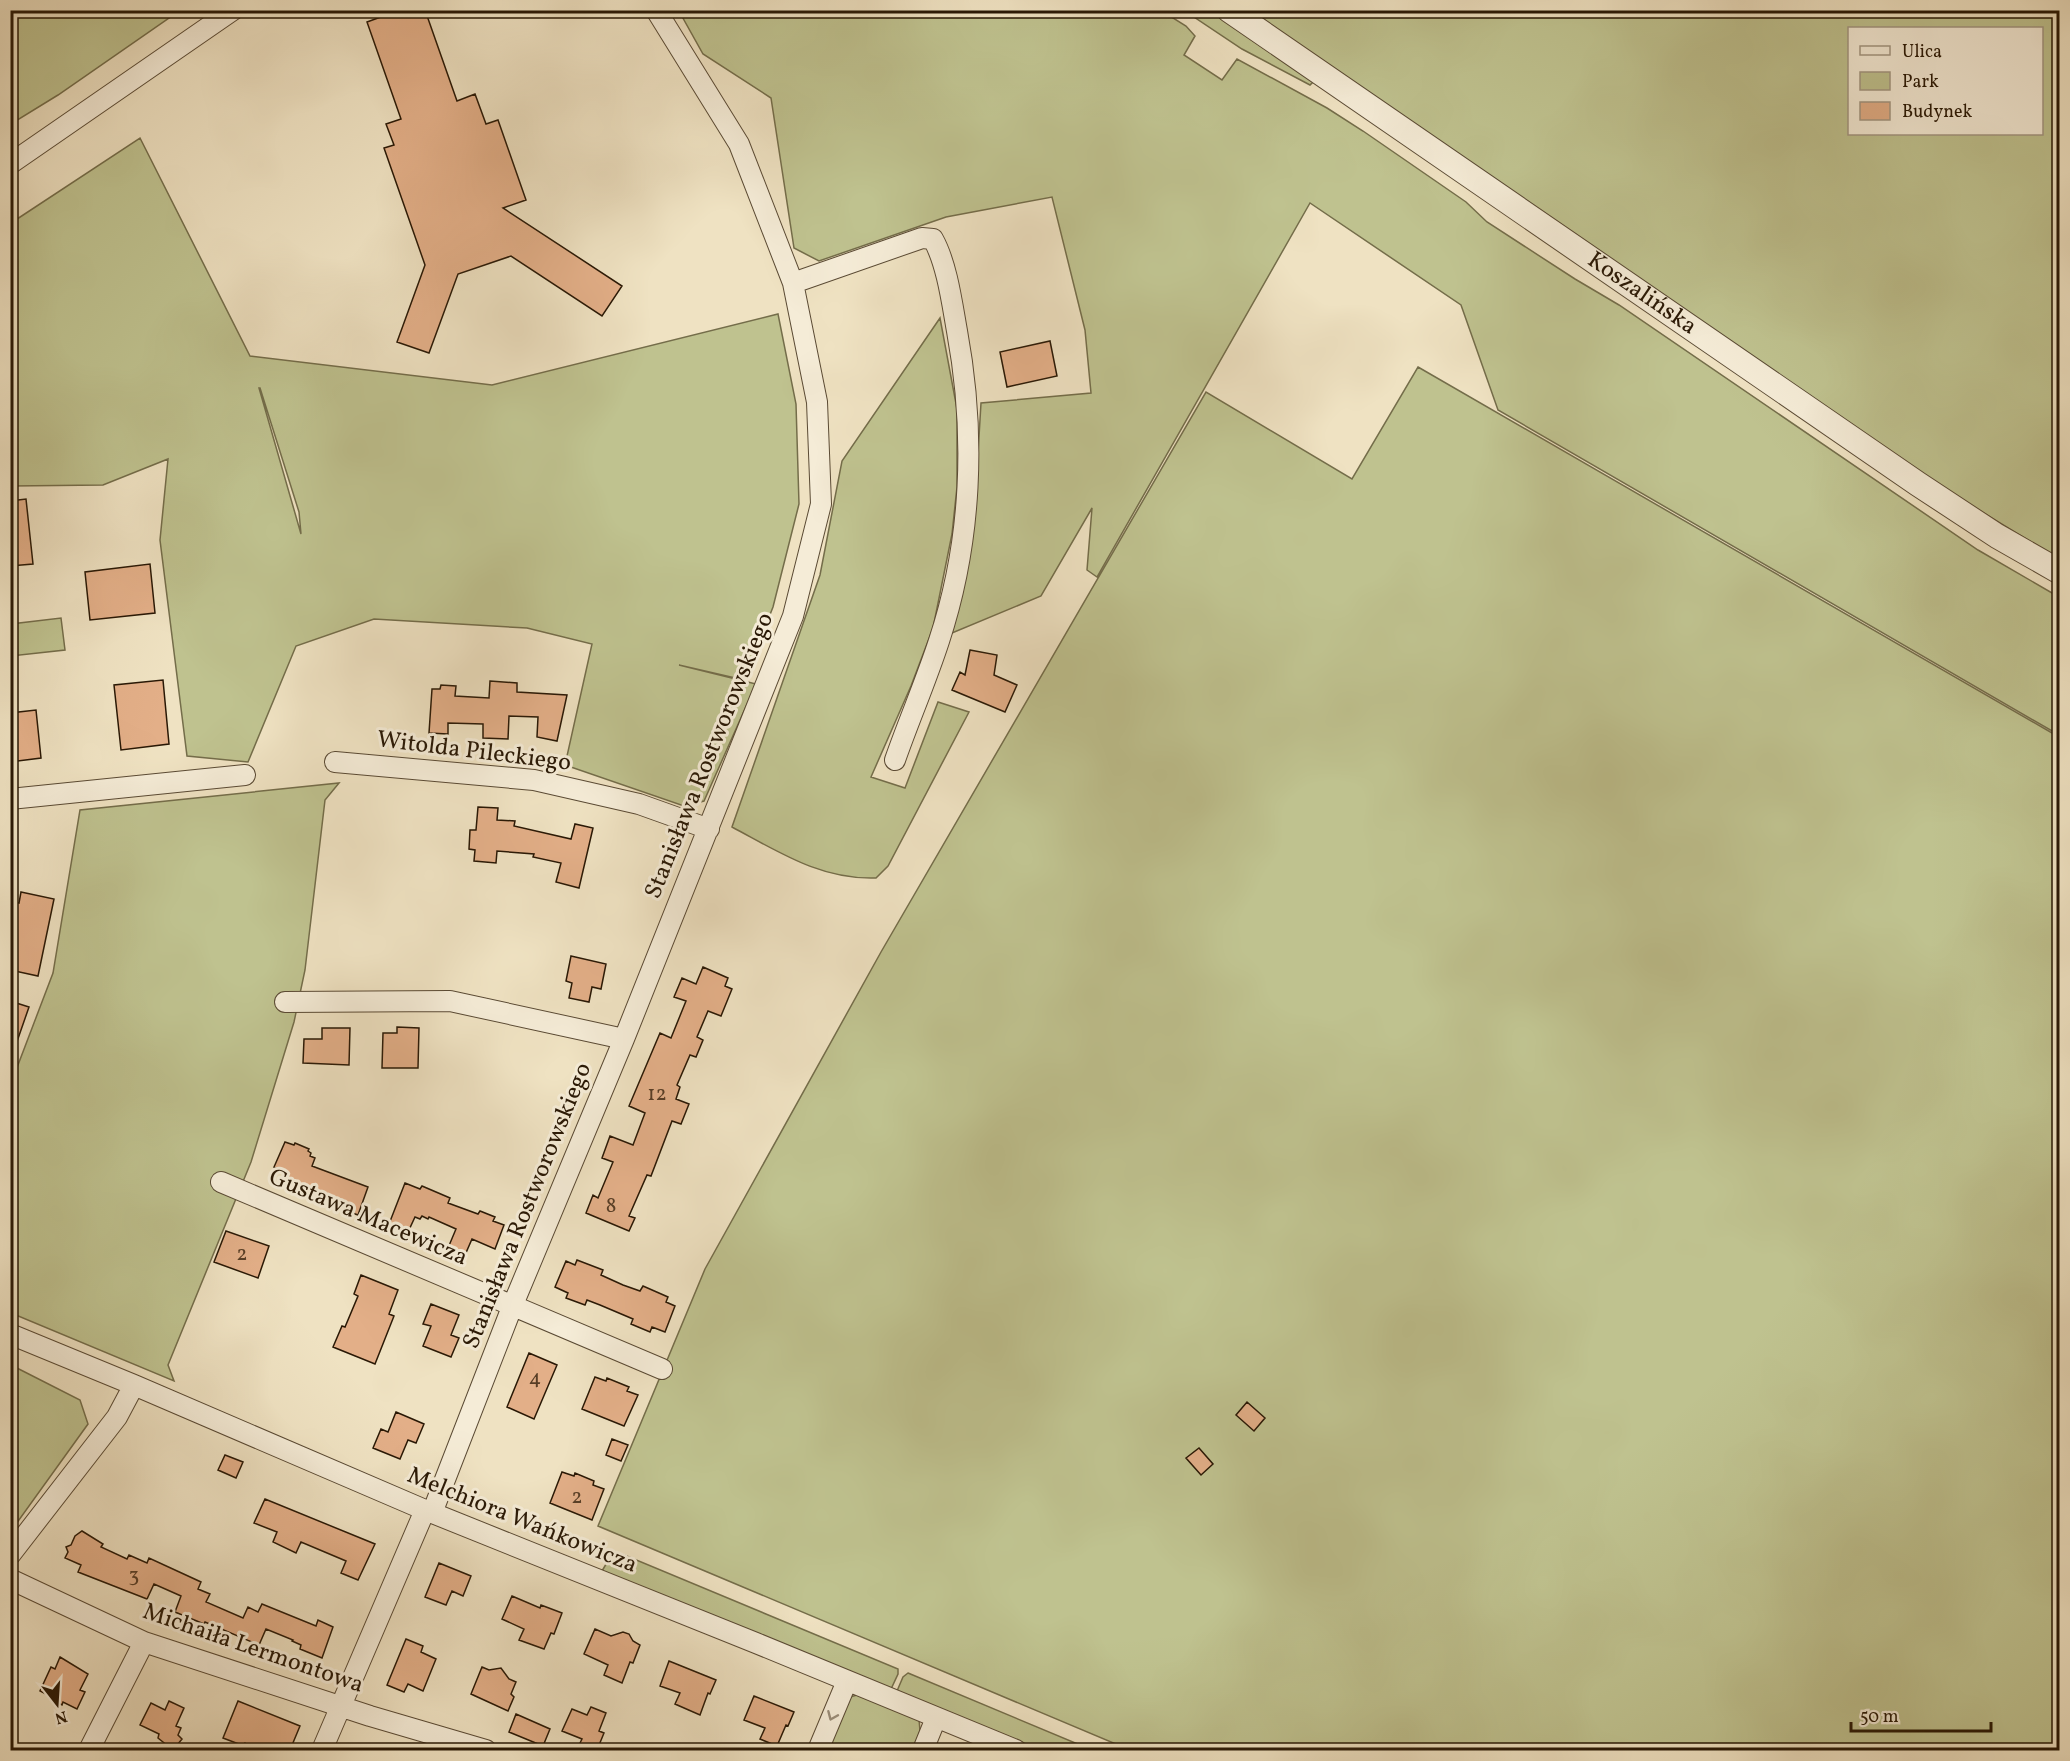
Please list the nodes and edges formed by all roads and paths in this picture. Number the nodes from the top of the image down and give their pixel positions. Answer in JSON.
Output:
{"nodes":[{"id":1,"x":233,"y":10,"type":"edge"},
{"id":2,"x":656,"y":10,"type":"edge"},
{"id":3,"x":1229,"y":10,"type":"edge"},
{"id":4,"x":10,"y":164,"type":"edge"},
{"id":5,"x":793,"y":283,"type":"junction"},
{"id":6,"x":2060,"y":572,"type":"edge"},
{"id":7,"x":895,"y":760,"type":"dead end"},
{"id":8,"x":335,"y":762,"type":"dead end"},
{"id":9,"x":245,"y":775,"type":"dead end"},
{"id":10,"x":10,"y":798,"type":"edge"},
{"id":11,"x":708,"y":829,"type":"junction"},
{"id":12,"x":285,"y":1002,"type":"dead end"},
{"id":13,"x":624,"y":1040,"type":"junction"},
{"id":14,"x":221,"y":1182,"type":"dead end"},
{"id":15,"x":512,"y":1307,"type":"junction"},
{"id":16,"x":10,"y":1334,"type":"edge"},
{"id":17,"x":662,"y":1369,"type":"dead end"},
{"id":18,"x":134,"y":1385,"type":"junction"},
{"id":19,"x":429,"y":1511,"type":"junction"},
{"id":20,"x":10,"y":1555,"type":"edge"},
{"id":21,"x":10,"y":1579,"type":"edge"},
{"id":22,"x":144,"y":1642,"type":"junction"},
{"id":23,"x":847,"y":1681,"type":"junction"},
{"id":24,"x":341,"y":1706,"type":"junction"},
{"id":25,"x":936,"y":1718,"type":"junction"},
{"id":26,"x":89,"y":1750,"type":"edge"},
{"id":27,"x":322,"y":1750,"type":"edge"},
{"id":28,"x":486,"y":1750,"type":"edge"},
{"id":29,"x":818,"y":1750,"type":"edge"},
{"id":30,"x":923,"y":1750,"type":"edge"},
{"id":31,"x":1016,"y":1750,"type":"edge"}],
"edges":[{"from":1,"to":4,"type":"street"},
{"from":2,"to":5,"type":"street","name":"Stanisława Rostworowskiego"},
{"from":3,"to":6,"type":"street","name":"Koszalińska"},
{"from":5,"to":7,"type":"street"},
{"from":5,"to":11,"type":"street","name":"Stanisława Rostworowskiego"},
{"from":8,"to":11,"type":"street","name":"Witolda Pileckiego"},
{"from":9,"to":10,"type":"street"},
{"from":11,"to":13,"type":"street","name":"Stanisława Rostworowskiego"},
{"from":12,"to":13,"type":"street"},
{"from":13,"to":15,"type":"street","name":"Stanisława Rostworowskiego"},
{"from":14,"to":15,"type":"street","name":"Gustawa Macewicza"},
{"from":15,"to":17,"type":"street","name":"Gustawa Macewicza"},
{"from":15,"to":19,"type":"street","name":"Stanisława Rostworowskiego"},
{"from":16,"to":18,"type":"street","name":"Melchiora Wańkowicza"},
{"from":18,"to":19,"type":"street","name":"Melchiora Wańkowicza"},
{"from":18,"to":20,"type":"street"},
{"from":19,"to":23,"type":"street","name":"Melchiora Wańkowicza"},
{"from":19,"to":24,"type":"street","name":"Stanisława Rostworowskiego"},
{"from":21,"to":22,"type":"street","name":"Michaiła Lermontowa"},
{"from":22,"to":24,"type":"street","name":"Michaiła Lermontowa"},
{"from":22,"to":26,"type":"street"},
{"from":23,"to":25,"type":"street","name":"Melchiora Wańkowicza"},
{"from":23,"to":29,"type":"street","one_way":true},
{"from":24,"to":27,"type":"street","name":"Stanisława Rostworowskiego"},
{"from":24,"to":28,"type":"street","name":"Michaiła Lermontowa"},
{"from":25,"to":30,"type":"street"},
{"from":25,"to":31,"type":"street","name":"Melchiora Wańkowicza"}]}
